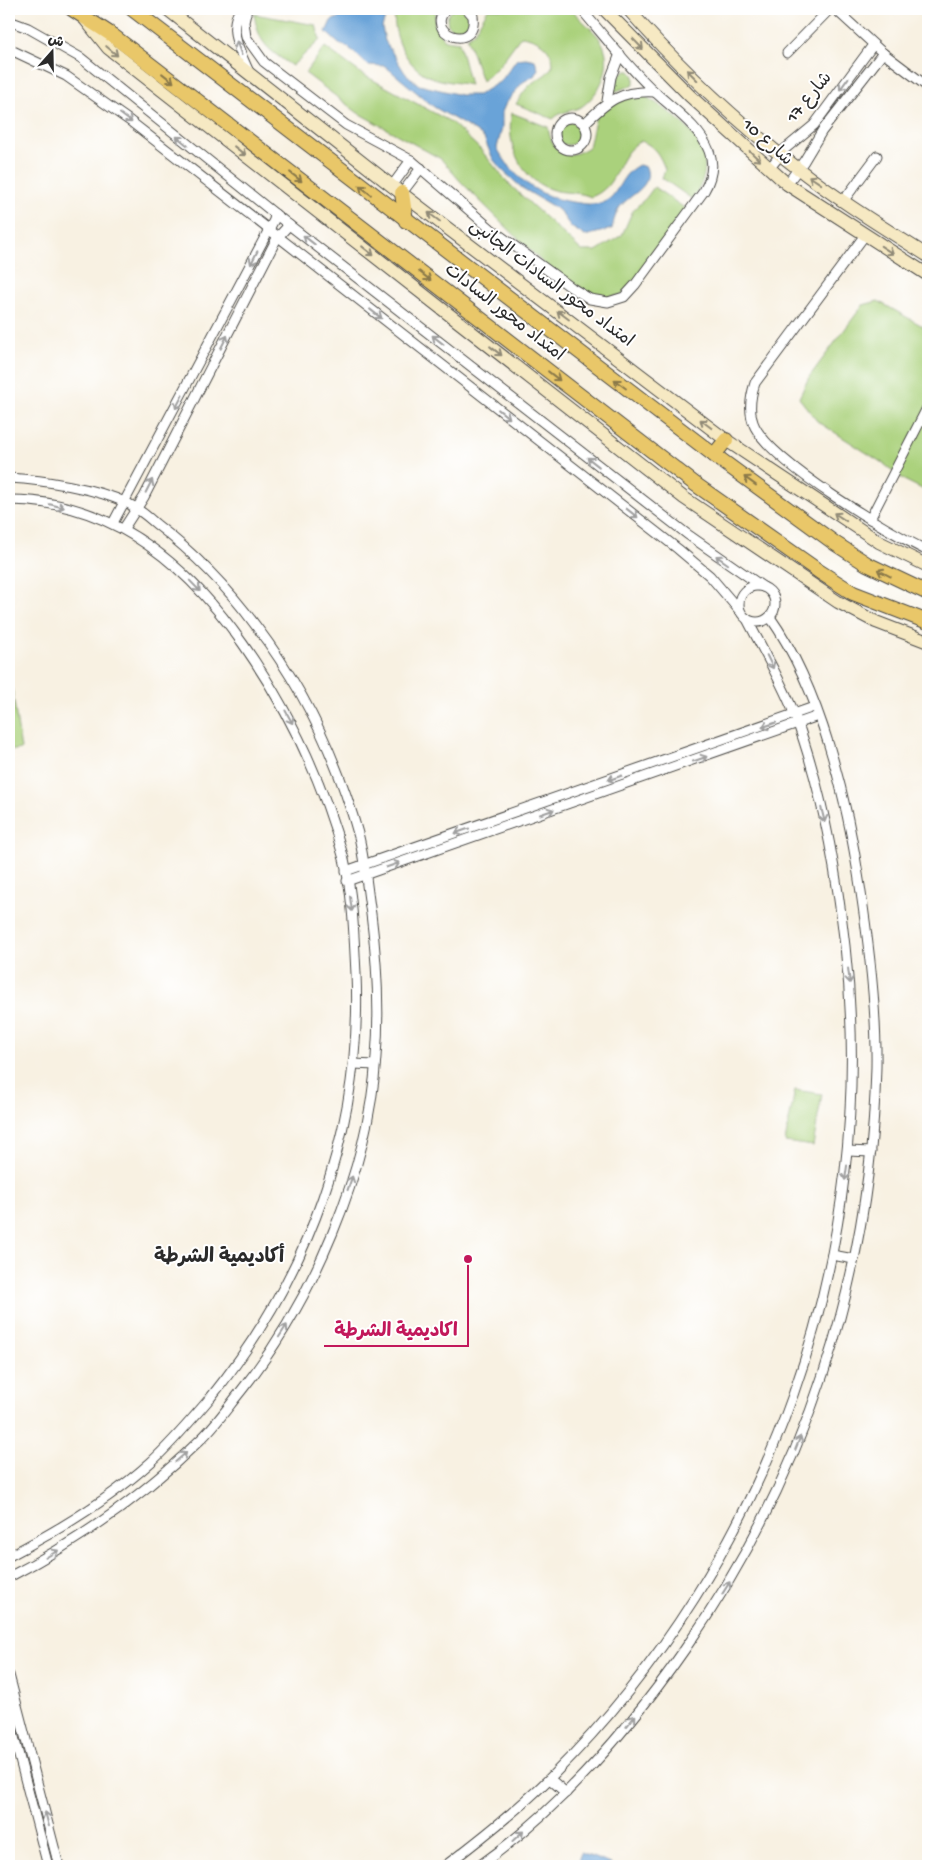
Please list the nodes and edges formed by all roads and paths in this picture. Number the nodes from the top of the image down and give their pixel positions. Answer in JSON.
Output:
{"nodes":[{"id":1,"x":132,"y":9,"type":"edge"},
{"id":2,"x":167,"y":9,"type":"edge"},
{"id":3,"x":241,"y":9,"type":"edge"},
{"id":4,"x":247,"y":9,"type":"edge"},
{"id":5,"x":447,"y":9,"type":"edge"},
{"id":6,"x":469,"y":9,"type":"edge"},
{"id":7,"x":581,"y":9,"type":"edge"},
{"id":8,"x":604,"y":9,"type":"edge"},
{"id":9,"x":628,"y":9,"type":"edge"},
{"id":10,"x":830,"y":9,"type":"edge"},
{"id":11,"x":834,"y":9,"type":"edge"},
{"id":12,"x":76,"y":11,"type":"edge"},
{"id":13,"x":9,"y":21,"type":"edge"},
{"id":14,"x":873,"y":45,"type":"junction"},
{"id":15,"x":9,"y":49,"type":"edge"},
{"id":16,"x":787,"y":53,"type":"dead end"},
{"id":17,"x":883,"y":53,"type":"junction"},
{"id":18,"x":620,"y":54,"type":"junction"},
{"id":19,"x":251,"y":77,"type":"junction"},
{"id":20,"x":928,"y":87,"type":"edge"},
{"id":21,"x":654,"y":92,"type":"junction"},
{"id":22,"x":607,"y":101,"type":"junction"},
{"id":23,"x":584,"y":124,"type":"dead end"},
{"id":24,"x":780,"y":155,"type":"junction"},
{"id":25,"x":877,"y":156,"type":"dead end"},
{"id":26,"x":411,"y":160,"type":"junction"},
{"id":27,"x":421,"y":168,"type":"junction"},
{"id":28,"x":769,"y":169,"type":"junction"},
{"id":29,"x":798,"y":169,"type":"junction"},
{"id":30,"x":787,"y":184,"type":"junction"},
{"id":31,"x":397,"y":190,"type":"junction"},
{"id":32,"x":844,"y":200,"type":"junction"},
{"id":33,"x":275,"y":214,"type":"junction"},
{"id":34,"x":406,"y":221,"type":"junction"},
{"id":35,"x":289,"y":225,"type":"junction"},
{"id":36,"x":268,"y":231,"type":"junction"},
{"id":37,"x":865,"y":235,"type":"junction"},
{"id":38,"x":278,"y":238,"type":"junction"},
{"id":39,"x":928,"y":256,"type":"edge"},
{"id":40,"x":928,"y":275,"type":"edge"},
{"id":41,"x":928,"y":406,"type":"edge"},
{"id":42,"x":726,"y":440,"type":"junction"},
{"id":43,"x":714,"y":455,"type":"junction"},
{"id":44,"x":9,"y":478,"type":"edge"},
{"id":45,"x":9,"y":500,"type":"edge"},
{"id":46,"x":125,"y":502,"type":"junction"},
{"id":47,"x":136,"y":508,"type":"junction"},
{"id":48,"x":870,"y":519,"type":"junction"},
{"id":49,"x":113,"y":523,"type":"junction"},
{"id":50,"x":124,"y":528,"type":"junction"},
{"id":51,"x":928,"y":551,"type":"edge"},
{"id":52,"x":928,"y":566,"type":"edge"},
{"id":53,"x":763,"y":587,"type":"junction"},
{"id":54,"x":928,"y":593,"type":"edge"},
{"id":55,"x":740,"y":610,"type":"junction"},
{"id":56,"x":770,"y":617,"type":"junction"},
{"id":57,"x":747,"y":619,"type":"junction"},
{"id":58,"x":928,"y":622,"type":"edge"},
{"id":59,"x":928,"y":642,"type":"edge"},
{"id":60,"x":816,"y":712,"type":"junction"},
{"id":61,"x":796,"y":721,"type":"junction"},
{"id":62,"x":364,"y":865,"type":"junction"},
{"id":63,"x":346,"y":871,"type":"junction"},
{"id":64,"x":365,"y":875,"type":"junction"},
{"id":65,"x":347,"y":882,"type":"junction"},
{"id":66,"x":354,"y":1064,"type":"junction"},
{"id":67,"x":376,"y":1065,"type":"junction"},
{"id":68,"x":848,"y":1151,"type":"junction"},
{"id":69,"x":871,"y":1152,"type":"junction"},
{"id":70,"x":832,"y":1255,"type":"junction"},
{"id":71,"x":854,"y":1259,"type":"junction"},
{"id":72,"x":9,"y":1556,"type":"edge"},
{"id":73,"x":9,"y":1577,"type":"edge"},
{"id":74,"x":9,"y":1675,"type":"edge"},
{"id":75,"x":9,"y":1718,"type":"edge"},
{"id":76,"x":550,"y":1779,"type":"junction"},
{"id":77,"x":566,"y":1793,"type":"junction"},
{"id":78,"x":48,"y":1866,"type":"edge"},
{"id":79,"x":59,"y":1866,"type":"edge"},
{"id":80,"x":445,"y":1866,"type":"edge"},
{"id":81,"x":479,"y":1866,"type":"edge"}],
"edges":[{"from":34,"to":1,"type":"main road","name":"امتداد محور السادات","one_way":true},
{"from":2,"to":19,"type":"street","name":"امتداد محور السادات الجانبى"},
{"from":19,"to":3,"type":"street","one_way":true},
{"from":4,"to":26,"type":"street"},
{"from":5,"to":6,"type":"street"},
{"from":7,"to":18,"type":"street"},
{"from":8,"to":28,"type":"street","name":"شارع 10","one_way":true},
{"from":24,"to":9,"type":"street","name":"شارع 10","one_way":true},
{"from":10,"to":16,"type":"street"},
{"from":11,"to":14,"type":"street"},
{"from":12,"to":58,"type":"main road","name":"امتداد محور السادات","one_way":true},
{"from":12,"to":59,"type":"street","one_way":true},
{"from":33,"to":13,"type":"street","one_way":true},
{"from":14,"to":17,"type":"street"},
{"from":14,"to":24,"type":"street","name":"شارع 17","one_way":true},
{"from":15,"to":36,"type":"street","one_way":true},
{"from":17,"to":20,"type":"street"},
{"from":17,"to":29,"type":"street","name":"شارع 17"},
{"from":18,"to":21,"type":"street"},
{"from":18,"to":22,"type":"street"},
{"from":19,"to":31,"type":"street","name":"امتداد محور السادات الجانبى"},
{"from":21,"to":22,"type":"street"},
{"from":21,"to":27,"type":"street"},
{"from":22,"to":23,"type":"street"},
{"from":24,"to":28,"type":"street","name":"شارع 17"},
{"from":24,"to":29,"type":"street","name":"شارع 10"},
{"from":25,"to":32,"type":"street"},
{"from":26,"to":27,"type":"street"},
{"from":26,"to":31,"type":"street"},
{"from":27,"to":31,"type":"street"},
{"from":28,"to":30,"type":"street","name":"شارع 10"},
{"from":29,"to":30,"type":"street","name":"شارع 17"},
{"from":32,"to":29,"type":"street","name":"شارع 10","one_way":true},
{"from":30,"to":37,"type":"street","name":"شارع 10"},
{"from":31,"to":34,"type":"main road"},
{"from":42,"to":31,"type":"street","name":"امتداد محور السادات الجانبى","one_way":true},
{"from":32,"to":39,"type":"street","name":"شارع 10"},
{"from":33,"to":35,"type":"street"},
{"from":33,"to":36,"type":"street"},
{"from":43,"to":34,"type":"main road","name":"امتداد محور السادات","one_way":true},
{"from":35,"to":38,"type":"street"},
{"from":53,"to":35,"type":"street","one_way":true},
{"from":36,"to":38,"type":"street"},
{"from":36,"to":46,"type":"street","one_way":true},
{"from":37,"to":40,"type":"street","name":"شارع 10","one_way":true},
{"from":37,"to":48,"type":"street"},
{"from":47,"to":38,"type":"street","one_way":true},
{"from":38,"to":55,"type":"street","one_way":true},
{"from":41,"to":48,"type":"street"},
{"from":42,"to":43,"type":"main road"},
{"from":52,"to":42,"type":"street","name":"امتداد محور السادات الجانبى","one_way":true},
{"from":54,"to":43,"type":"main road","name":"امتداد محور السادات","one_way":true},
{"from":44,"to":46,"type":"street"},
{"from":45,"to":49,"type":"street","one_way":true},
{"from":46,"to":47,"type":"street"},
{"from":46,"to":49,"type":"street"},
{"from":47,"to":50,"type":"street"},
{"from":47,"to":62,"type":"street"},
{"from":48,"to":51,"type":"street"},
{"from":49,"to":50,"type":"street"},
{"from":50,"to":63,"type":"street","one_way":true},
{"from":53,"to":55,"type":"street"},
{"from":53,"to":56,"type":"street"},
{"from":55,"to":57,"type":"street"},
{"from":56,"to":57,"type":"street"},
{"from":56,"to":60,"type":"street"},
{"from":57,"to":61,"type":"street","one_way":true},
{"from":60,"to":61,"type":"street"},
{"from":60,"to":69,"type":"street"},
{"from":61,"to":62,"type":"street","one_way":true},
{"from":64,"to":61,"type":"street","one_way":true},
{"from":61,"to":68,"type":"street","one_way":true},
{"from":62,"to":63,"type":"street"},
{"from":62,"to":64,"type":"street"},
{"from":63,"to":65,"type":"street"},
{"from":64,"to":65,"type":"street"},
{"from":64,"to":67,"type":"street"},
{"from":65,"to":66,"type":"street","one_way":true},
{"from":66,"to":67,"type":"street"},
{"from":66,"to":72,"type":"street"},
{"from":73,"to":67,"type":"street","one_way":true},
{"from":68,"to":69,"type":"street"},
{"from":68,"to":70,"type":"street","one_way":true},
{"from":69,"to":71,"type":"street"},
{"from":70,"to":71,"type":"street"},
{"from":70,"to":76,"type":"street"},
{"from":77,"to":71,"type":"street","one_way":true},
{"from":79,"to":74,"type":"street","one_way":true},
{"from":75,"to":78,"type":"street"},
{"from":76,"to":77,"type":"street"},
{"from":76,"to":80,"type":"street"},
{"from":81,"to":77,"type":"street","one_way":true}]}
